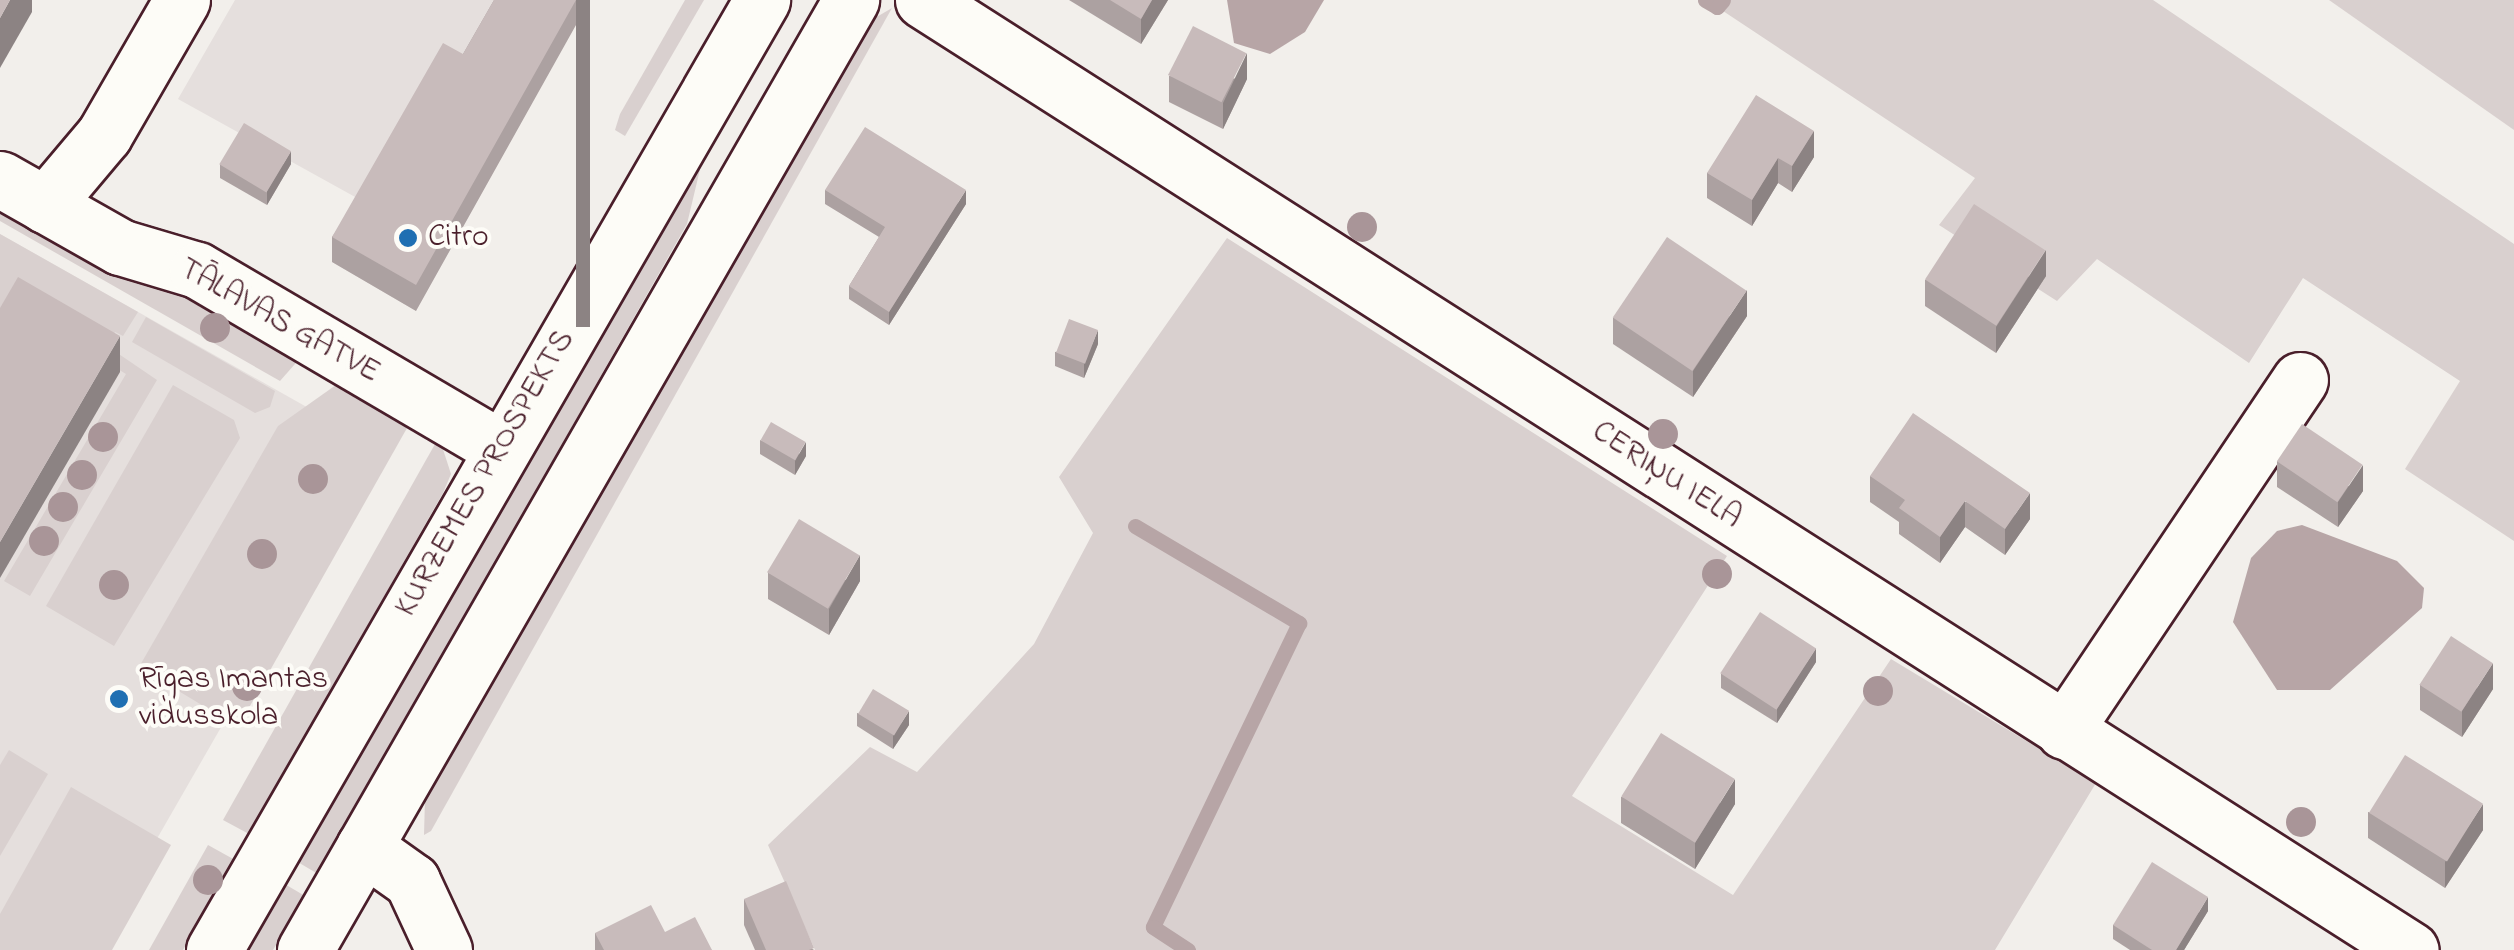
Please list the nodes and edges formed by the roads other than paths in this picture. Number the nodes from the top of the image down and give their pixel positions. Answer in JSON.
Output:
{"nodes":[{"id":1,"x":182,"y":0,"type":"edge"},
{"id":2,"x":762,"y":0,"type":"edge"},
{"id":3,"x":775,"y":0,"type":"edge"},
{"id":4,"x":851,"y":0,"type":"edge"},
{"id":5,"x":923,"y":0,"type":"edge"},
{"id":6,"x":22,"y":192,"type":"edge"},
{"id":7,"x":728,"y":214,"type":"junction"},
{"id":8,"x":2300,"y":380,"type":"dead end"},
{"id":9,"x":500,"y":448,"type":"junction"},
{"id":10,"x":2064,"y":731,"type":"junction"},
{"id":11,"x":364,"y":847,"type":"junction"},
{"id":12,"x":214,"y":950,"type":"edge"},
{"id":13,"x":305,"y":950,"type":"edge"},
{"id":14,"x":444,"y":950,"type":"edge"},
{"id":15,"x":2411,"y":950,"type":"edge"}],
"edges":[{"from":1,"to":6,"type":"street"},
{"from":2,"to":9,"type":"street","name":"KURZEMES PROSPEKTS"},
{"from":3,"to":7,"type":"street"},
{"from":4,"to":7,"type":"street"},
{"from":5,"to":10,"type":"street","name":"CERIŅU IELA"},
{"from":6,"to":9,"type":"street","name":"TĀLAVAS GATVE"},
{"from":7,"to":11,"type":"street"},
{"from":8,"to":10,"type":"street"},
{"from":9,"to":12,"type":"street","name":"KURZEMES PROSPEKTS"},
{"from":10,"to":15,"type":"street","name":"CERIŅU IELA"},
{"from":11,"to":13,"type":"street"},
{"from":11,"to":14,"type":"street"}]}
